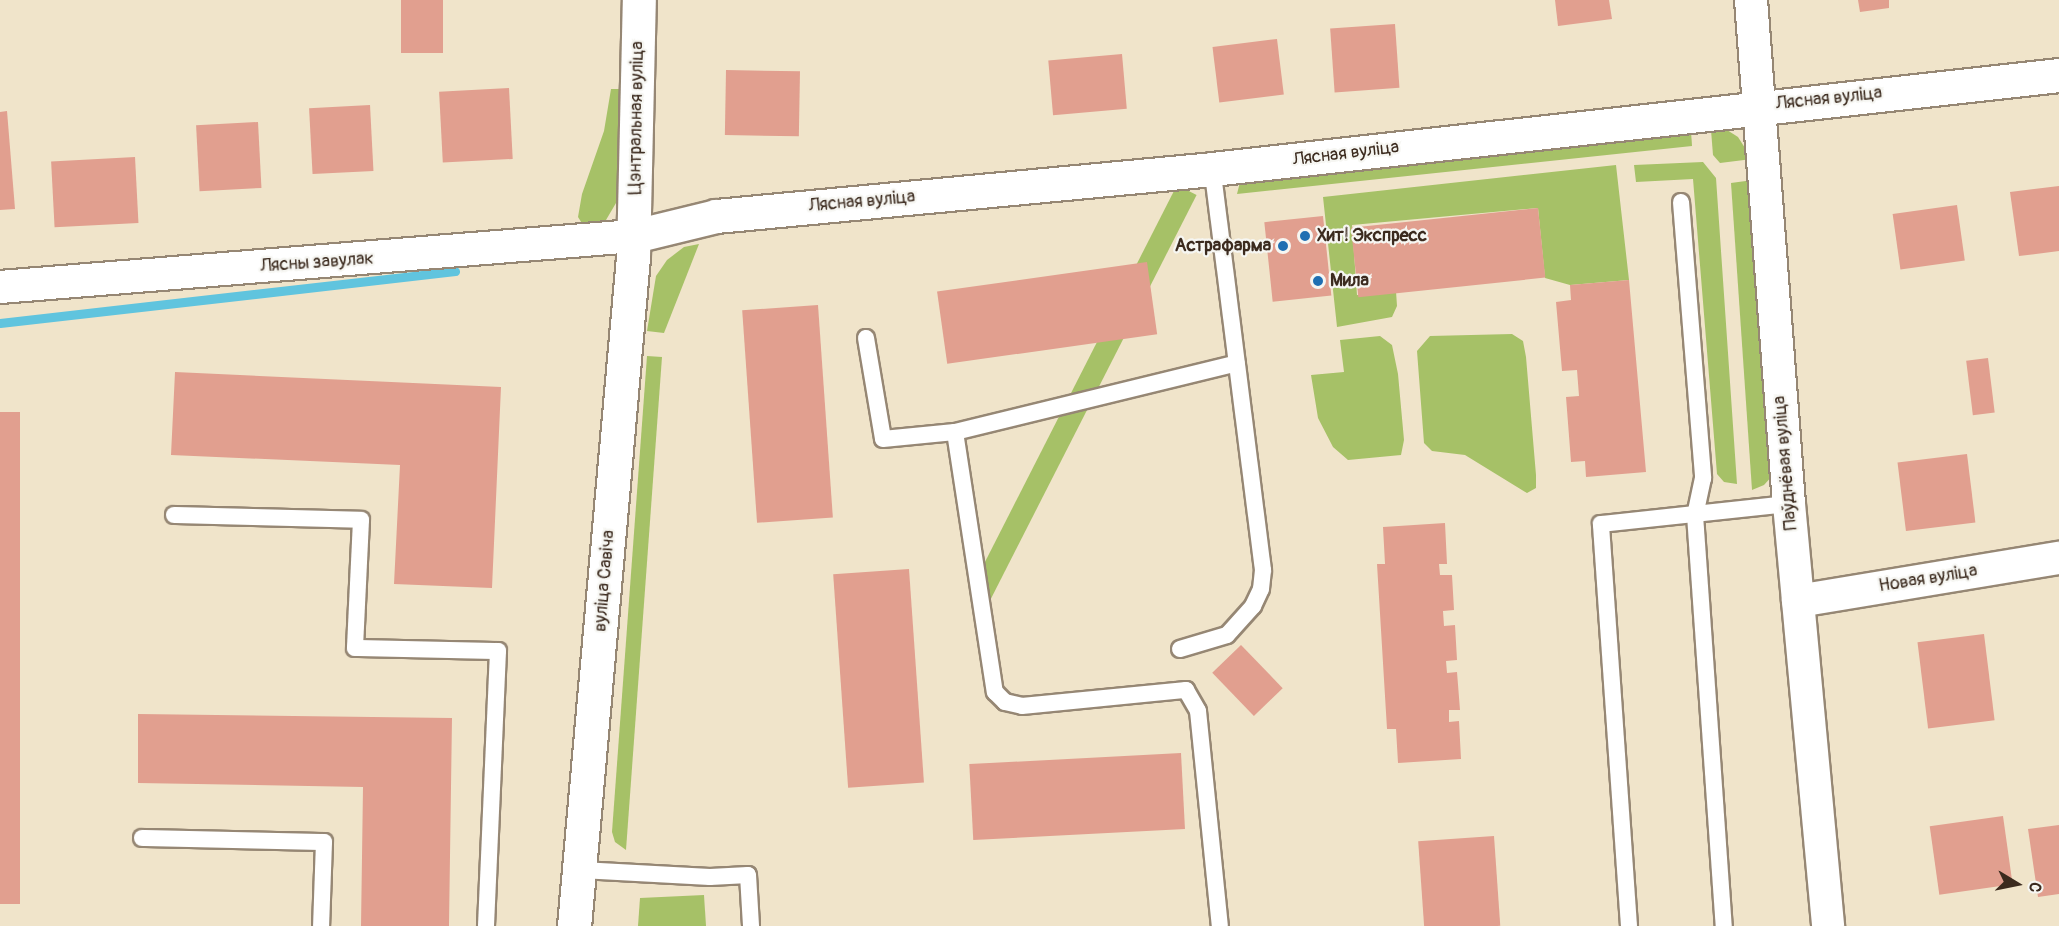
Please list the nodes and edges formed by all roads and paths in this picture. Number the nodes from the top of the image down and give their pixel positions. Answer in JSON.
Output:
{"nodes":[{"id":1,"x":639,"y":0,"type":"edge"},
{"id":2,"x":1750,"y":0,"type":"edge"},
{"id":3,"x":2059,"y":75,"type":"edge"},
{"id":4,"x":1759,"y":106,"type":"junction"},
{"id":5,"x":1212,"y":169,"type":"junction"},
{"id":6,"x":1681,"y":202,"type":"dead end"},
{"id":7,"x":634,"y":237,"type":"junction"},
{"id":8,"x":0,"y":287,"type":"edge"},
{"id":9,"x":866,"y":338,"type":"dead end"},
{"id":10,"x":1237,"y":363,"type":"junction"},
{"id":11,"x":955,"y":432,"type":"junction"},
{"id":12,"x":1789,"y":504,"type":"junction"},
{"id":13,"x":174,"y":515,"type":"dead end"},
{"id":14,"x":1695,"y":515,"type":"junction"},
{"id":15,"x":2059,"y":558,"type":"edge"},
{"id":16,"x":1798,"y":601,"type":"junction"},
{"id":17,"x":1180,"y":649,"type":"dead end"},
{"id":18,"x":142,"y":838,"type":"dead end"},
{"id":19,"x":581,"y":870,"type":"junction"},
{"id":20,"x":321,"y":926,"type":"edge"},
{"id":21,"x":486,"y":926,"type":"edge"},
{"id":22,"x":574,"y":926,"type":"edge"},
{"id":23,"x":751,"y":926,"type":"edge"},
{"id":24,"x":1221,"y":926,"type":"edge"},
{"id":25,"x":1629,"y":926,"type":"edge"},
{"id":26,"x":1724,"y":926,"type":"edge"},
{"id":27,"x":1828,"y":926,"type":"edge"}],
"edges":[{"from":1,"to":7,"type":"street","name":"Цэнтральная вуліца"},
{"from":2,"to":4,"type":"street","name":"Паўднёвая вуліца"},
{"from":3,"to":4,"type":"street","name":"Лясная вуліца"},
{"from":4,"to":5,"type":"street","name":"Лясная вуліца"},
{"from":4,"to":12,"type":"street","name":"Паўднёвая вуліца"},
{"from":5,"to":7,"type":"street","name":"Лясная вуліца"},
{"from":5,"to":10,"type":"lane"},
{"from":6,"to":14,"type":"lane"},
{"from":7,"to":8,"type":"street","name":"Лясны завулак"},
{"from":7,"to":19,"type":"street","name":"вуліца Савіча"},
{"from":9,"to":11,"type":"lane"},
{"from":10,"to":11,"type":"lane"},
{"from":10,"to":17,"type":"lane"},
{"from":11,"to":24,"type":"lane"},
{"from":12,"to":14,"type":"lane"},
{"from":12,"to":16,"type":"street","name":"Паўднёвая вуліца"},
{"from":13,"to":21,"type":"lane"},
{"from":14,"to":25,"type":"lane"},
{"from":14,"to":26,"type":"lane"},
{"from":15,"to":16,"type":"street","name":"Новая вуліца"},
{"from":16,"to":27,"type":"street","name":"Паўднёвая вуліца"},
{"from":18,"to":20,"type":"lane"},
{"from":19,"to":22,"type":"street","name":"вуліца Савіча"},
{"from":19,"to":23,"type":"lane"}]}
